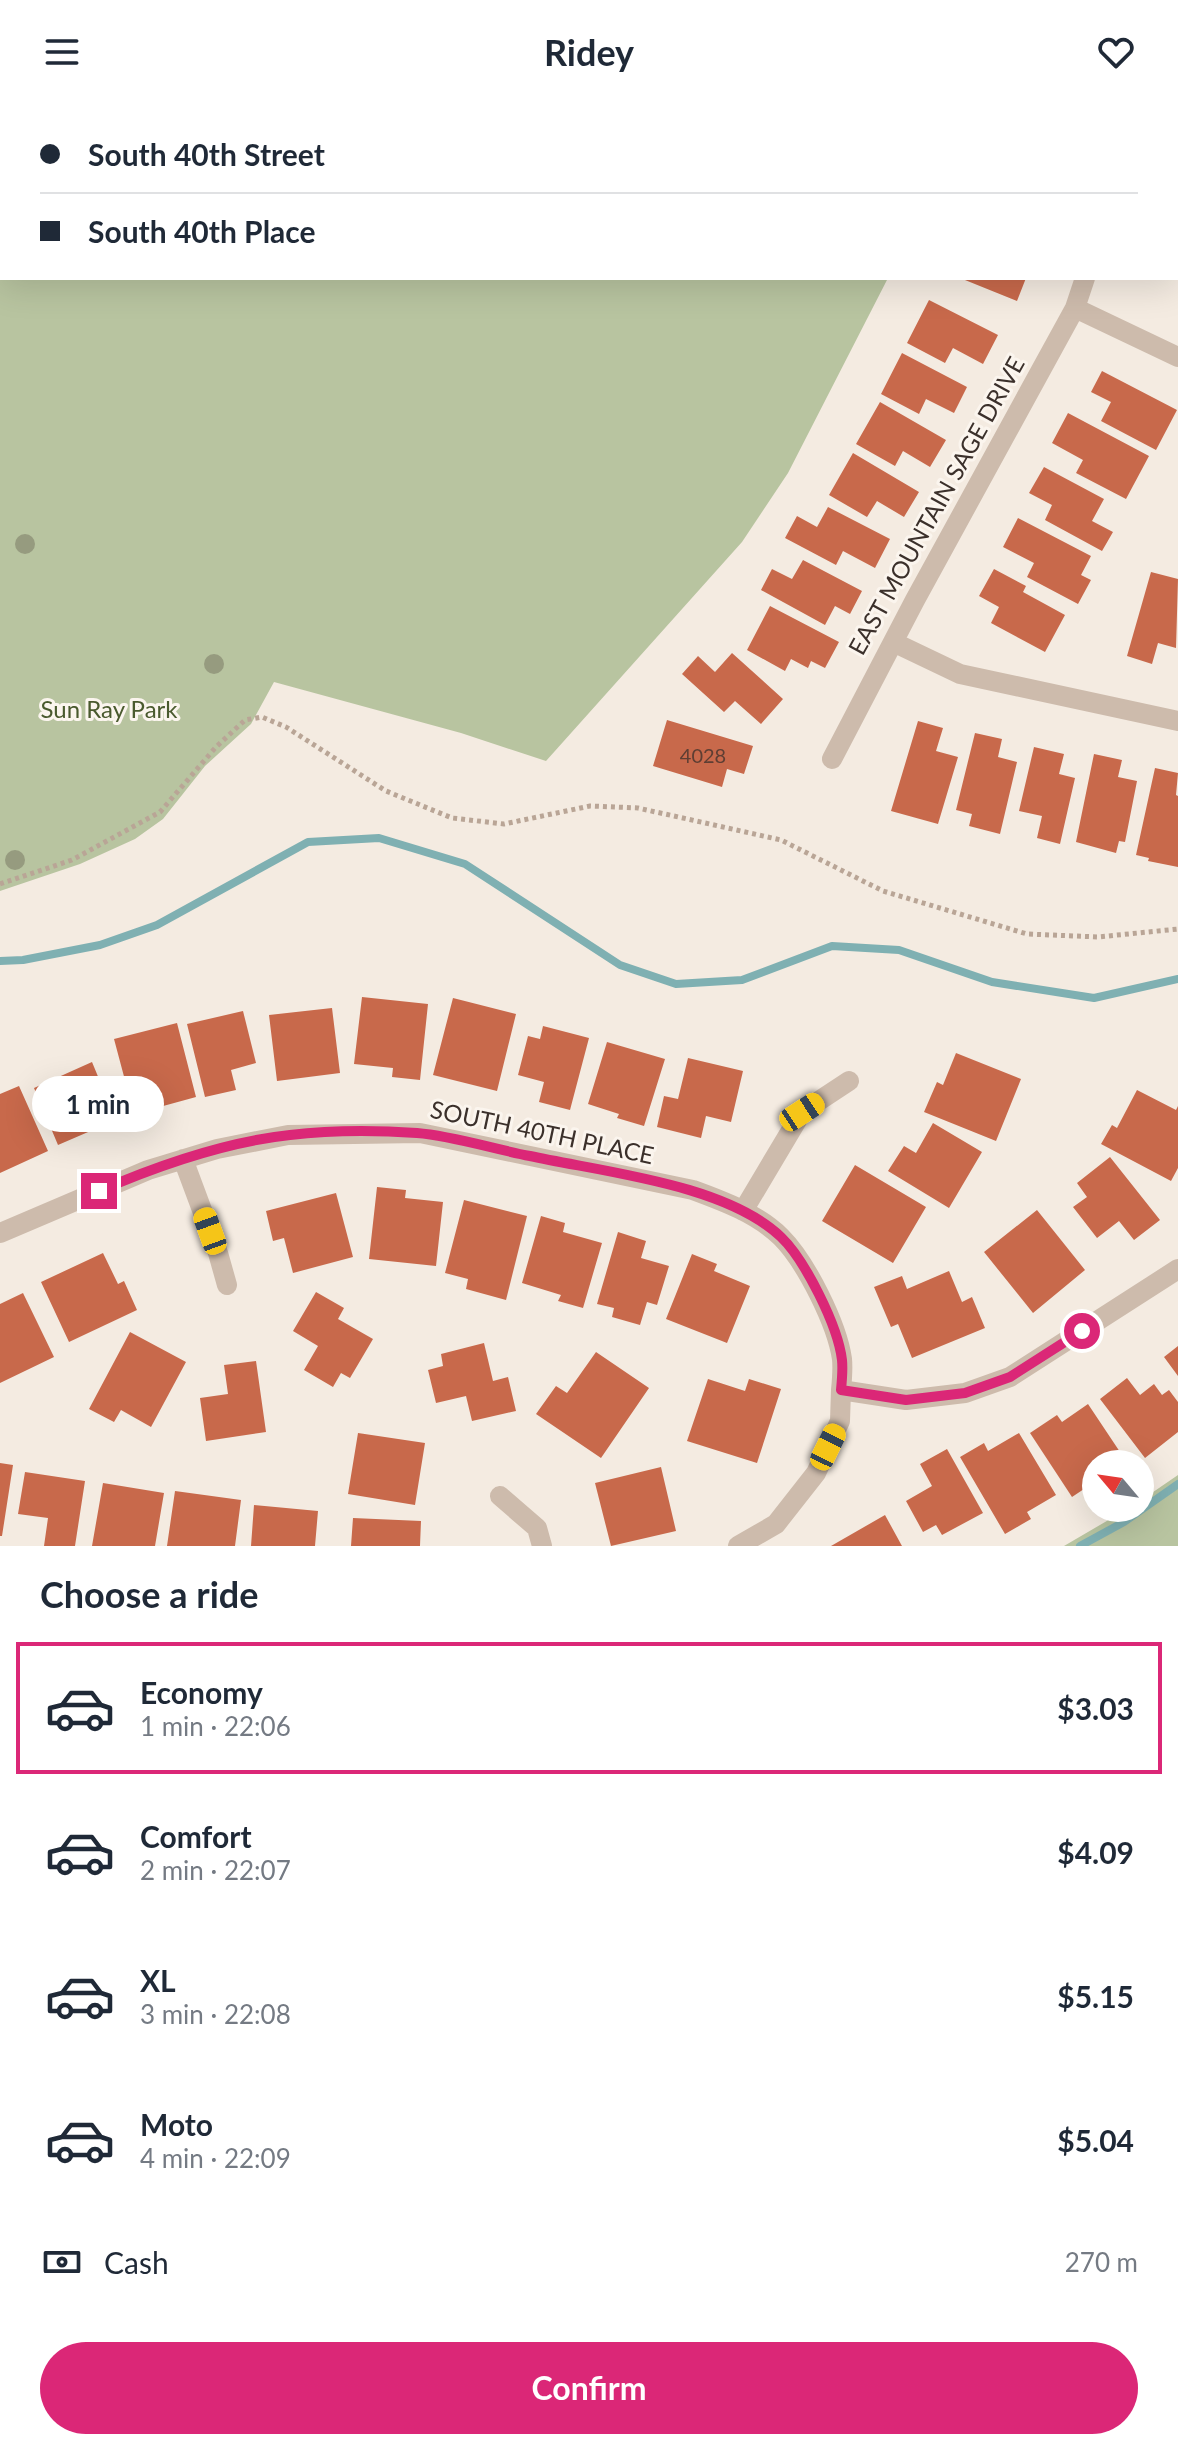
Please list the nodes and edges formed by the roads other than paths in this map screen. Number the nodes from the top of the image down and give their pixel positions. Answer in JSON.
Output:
{"nodes":[{"id":1,"x":1084,"y":280,"type":"edge"},
{"id":2,"x":1075,"y":308,"type":"junction"},
{"id":3,"x":1178,"y":357,"type":"edge"},
{"id":4,"x":893,"y":642,"type":"junction"},
{"id":5,"x":1178,"y":721,"type":"edge"},
{"id":6,"x":832,"y":759,"type":"dead end"},
{"id":7,"x":849,"y":1081,"type":"dead end"},
{"id":8,"x":183,"y":1159,"type":"junction"},
{"id":9,"x":743,"y":1211,"type":"junction"},
{"id":10,"x":0,"y":1233,"type":"edge"},
{"id":11,"x":1178,"y":1269,"type":"edge"},
{"id":12,"x":227,"y":1285,"type":"dead end"},
{"id":13,"x":841,"y":1390,"type":"junction"},
{"id":14,"x":500,"y":1496,"type":"dead end"},
{"id":15,"x":542,"y":1546,"type":"edge"},
{"id":16,"x":738,"y":1546,"type":"edge"}],
"edges":[{"from":1,"to":2,"type":"street","name":"EAST MOUNTAIN SAGE DRIVE"},
{"from":2,"to":3,"type":"street"},
{"from":2,"to":4,"type":"street","name":"EAST MOUNTAIN SAGE DRIVE"},
{"from":4,"to":5,"type":"street"},
{"from":4,"to":6,"type":"street","name":"EAST MOUNTAIN SAGE DRIVE"},
{"from":7,"to":9,"type":"street"},
{"from":8,"to":9,"type":"street","name":"SOUTH 40TH PLACE"},
{"from":8,"to":10,"type":"street","name":"SOUTH 40TH PLACE"},
{"from":8,"to":12,"type":"street"},
{"from":9,"to":13,"type":"street","name":"SOUTH 40TH PLACE"},
{"from":11,"to":13,"type":"street"},
{"from":13,"to":16,"type":"street","name":"SOUTH 40TH PLACE"},
{"from":14,"to":15,"type":"street"}]}
